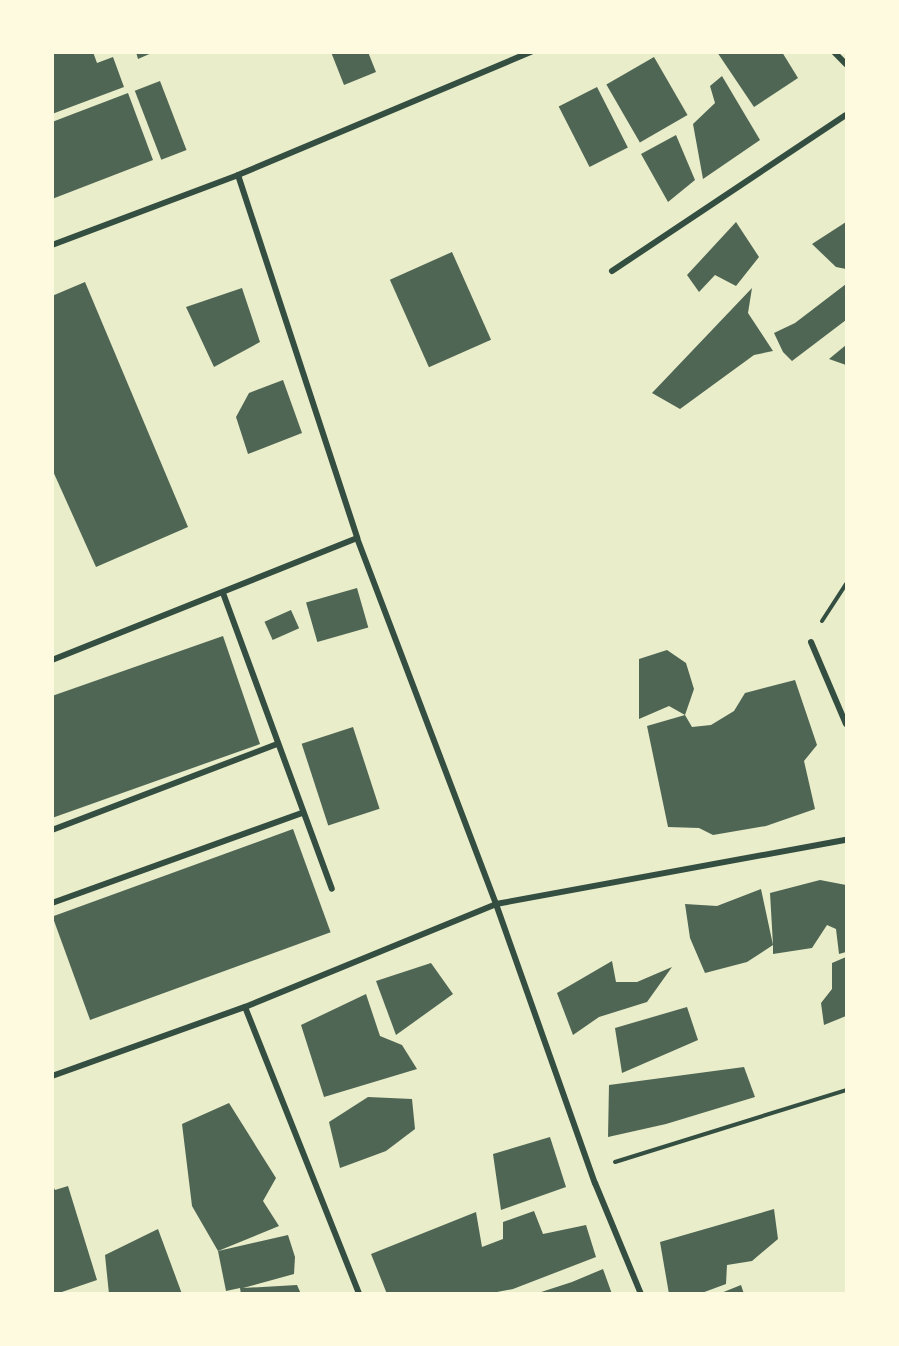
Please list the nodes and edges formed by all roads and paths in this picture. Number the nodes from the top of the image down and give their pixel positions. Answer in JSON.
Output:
{"nodes":[{"id":1,"x":531,"y":52,"type":"edge"},
{"id":2,"x":834,"y":52,"type":"edge"},
{"id":3,"x":846,"y":64,"type":"edge"},
{"id":4,"x":846,"y":115,"type":"edge"},
{"id":5,"x":238,"y":175,"type":"junction"},
{"id":6,"x":52,"y":245,"type":"edge"},
{"id":7,"x":612,"y":271,"type":"dead end"},
{"id":8,"x":357,"y":538,"type":"junction"},
{"id":9,"x":846,"y":584,"type":"edge"},
{"id":10,"x":223,"y":593,"type":"junction"},
{"id":11,"x":811,"y":642,"type":"joint"},
{"id":12,"x":52,"y":660,"type":"edge"},
{"id":13,"x":846,"y":724,"type":"edge"},
{"id":14,"x":277,"y":744,"type":"junction"},
{"id":15,"x":302,"y":813,"type":"junction"},
{"id":16,"x":52,"y":830,"type":"edge"},
{"id":17,"x":846,"y":840,"type":"edge"},
{"id":18,"x":332,"y":889,"type":"dead end"},
{"id":19,"x":52,"y":903,"type":"edge"},
{"id":20,"x":496,"y":904,"type":"junction"},
{"id":21,"x":245,"y":1007,"type":"junction"},
{"id":22,"x":52,"y":1076,"type":"edge"},
{"id":23,"x":846,"y":1090,"type":"edge"},
{"id":24,"x":590,"y":1169,"type":"junction"},
{"id":25,"x":359,"y":1293,"type":"edge"},
{"id":26,"x":641,"y":1293,"type":"edge"}],
"edges":[{"from":1,"to":5,"type":"street"},
{"from":2,"to":3,"type":"street"},
{"from":4,"to":7,"type":"street"},
{"from":5,"to":6,"type":"street"},
{"from":5,"to":8,"type":"street"},
{"from":8,"to":10,"type":"street"},
{"from":8,"to":20,"type":"street"},
{"from":9,"to":11,"type":"path"},
{"from":10,"to":12,"type":"street"},
{"from":10,"to":14,"type":"street"},
{"from":11,"to":13,"type":"street"},
{"from":14,"to":15,"type":"street"},
{"from":14,"to":16,"type":"street"},
{"from":15,"to":18,"type":"street"},
{"from":15,"to":19,"type":"street"},
{"from":17,"to":20,"type":"street"},
{"from":20,"to":21,"type":"street"},
{"from":20,"to":24,"type":"street"},
{"from":21,"to":22,"type":"street"},
{"from":21,"to":25,"type":"street"},
{"from":23,"to":24,"type":"path"},
{"from":24,"to":26,"type":"street"}]}
